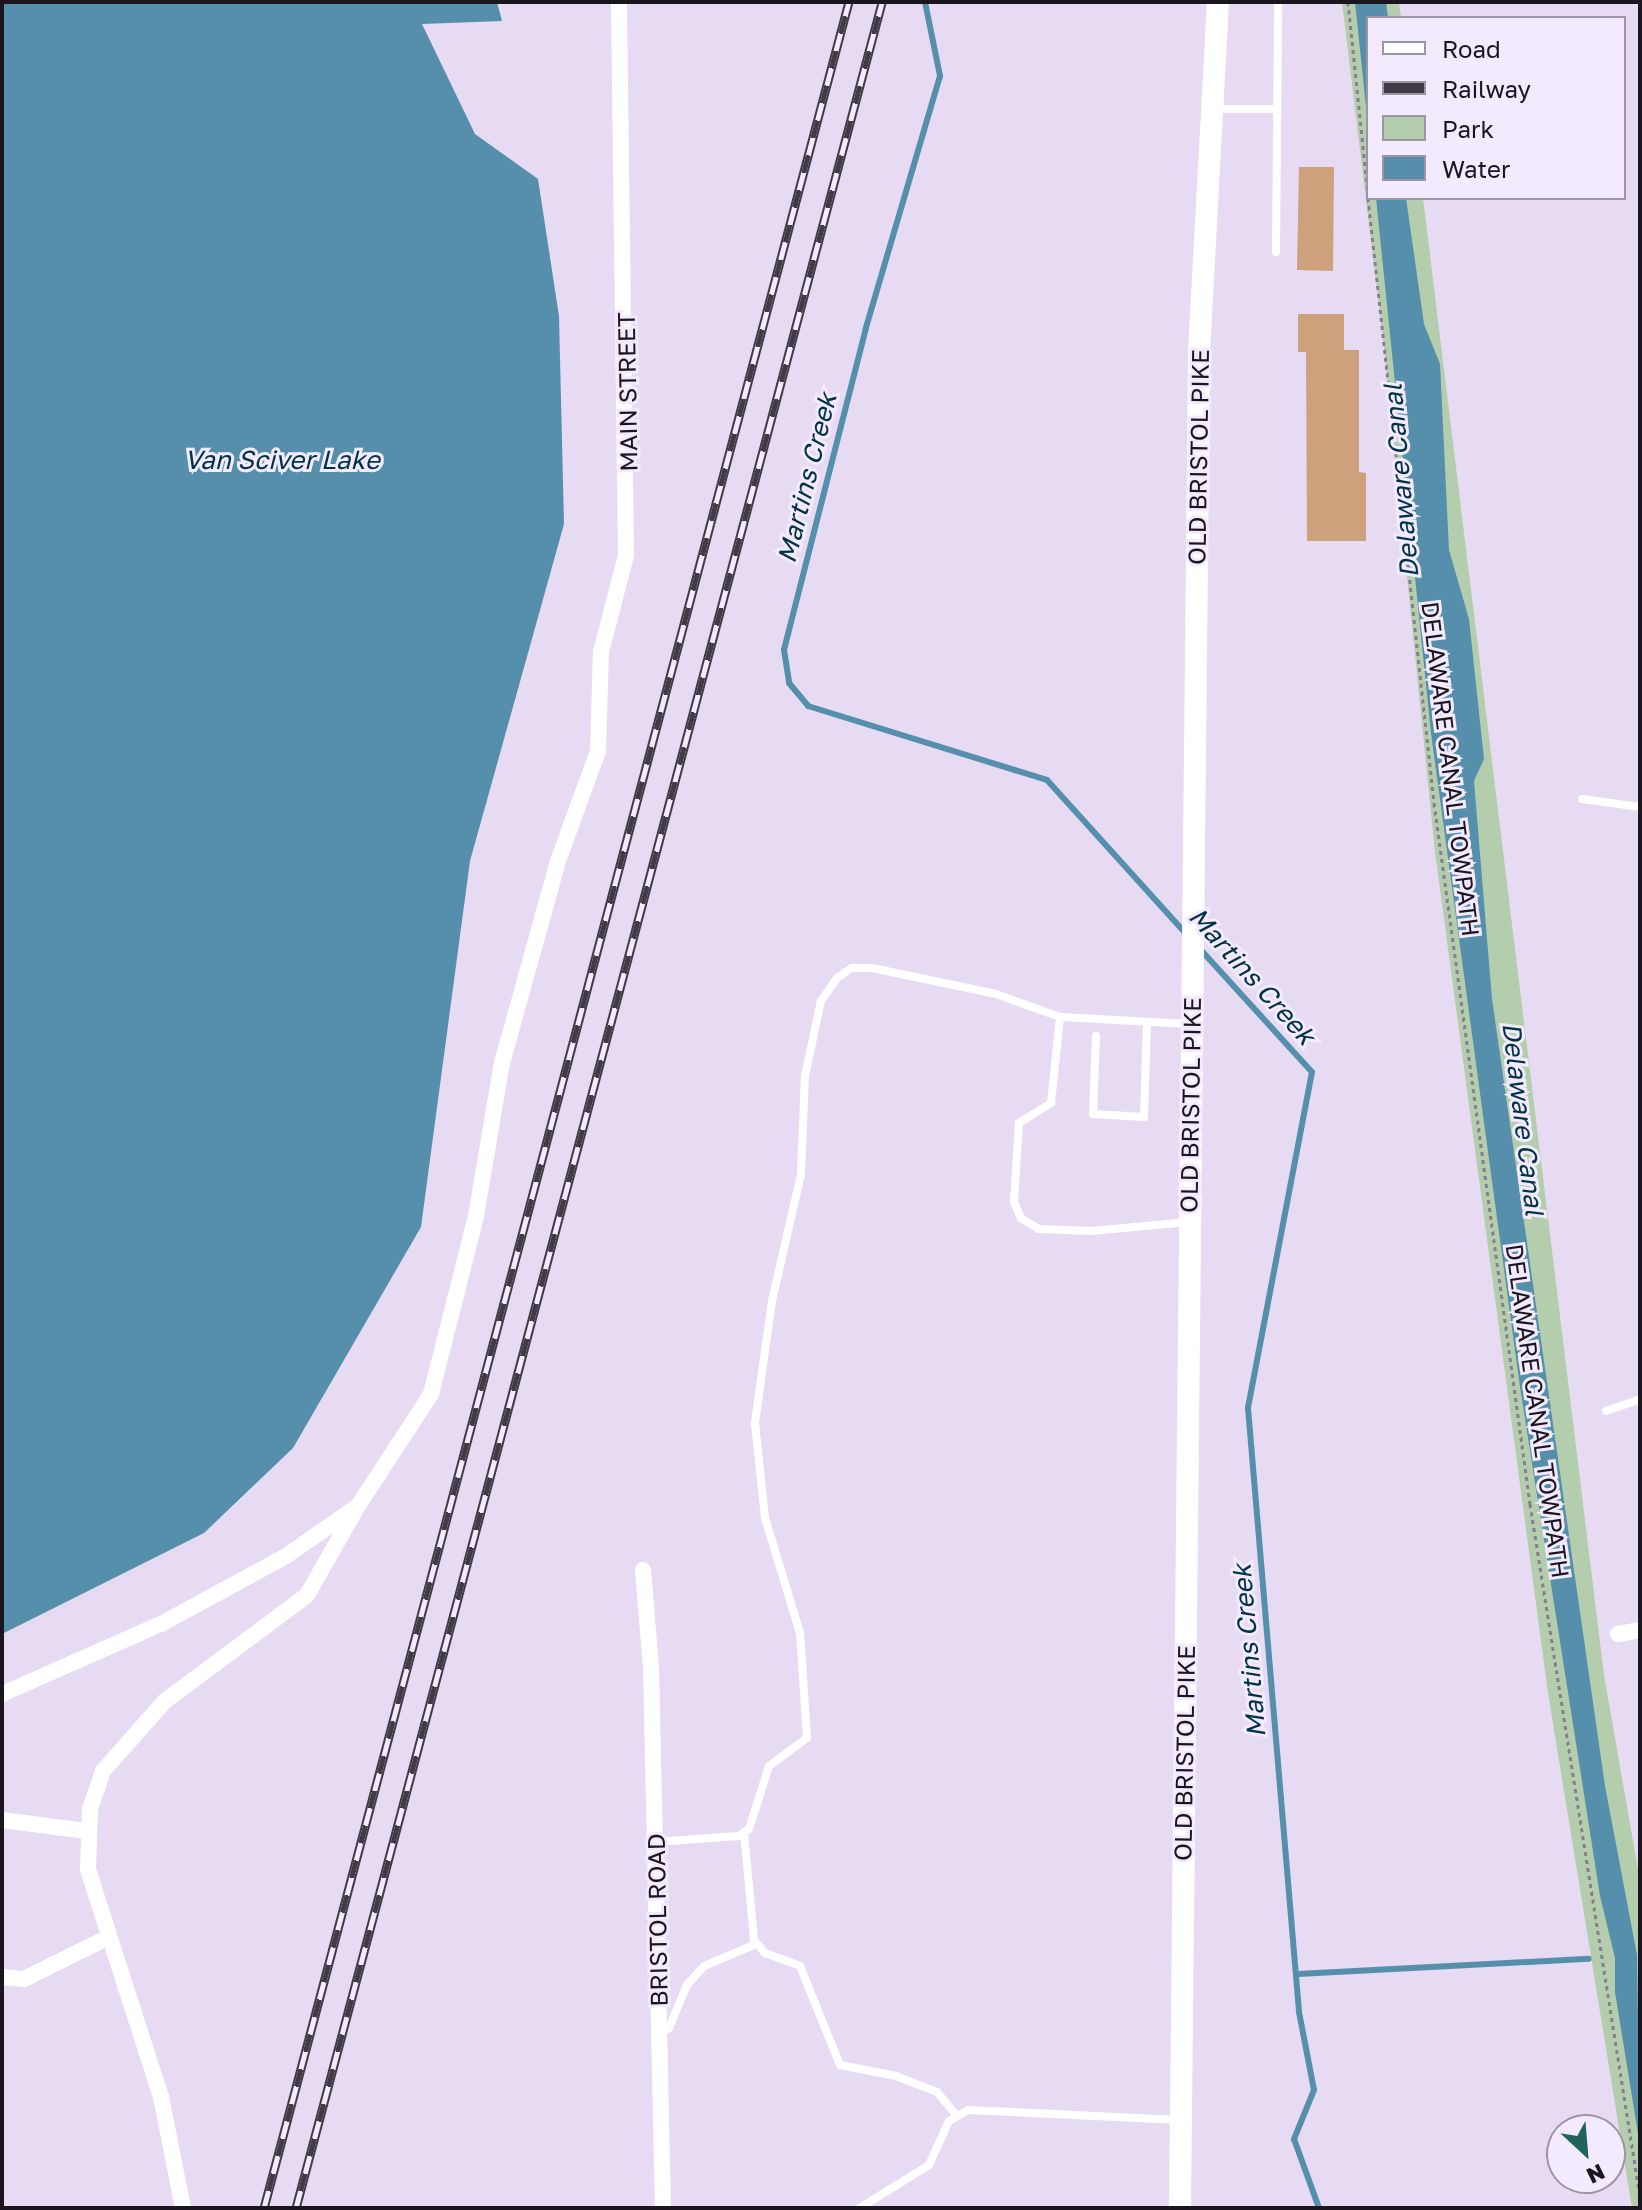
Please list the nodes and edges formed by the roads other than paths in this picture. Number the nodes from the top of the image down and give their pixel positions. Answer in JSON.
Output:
{"nodes":[{"id":1,"x":619,"y":2,"type":"edge"},
{"id":2,"x":1218,"y":2,"type":"edge"},
{"id":3,"x":1278,"y":2,"type":"edge"},
{"id":4,"x":1210,"y":109,"type":"junction"},
{"id":5,"x":1277,"y":109,"type":"junction"},
{"id":6,"x":1276,"y":252,"type":"dead end"},
{"id":7,"x":1582,"y":799,"type":"dead end"},
{"id":8,"x":1640,"y":807,"type":"edge"},
{"id":9,"x":1060,"y":1017,"type":"junction"},
{"id":10,"x":1147,"y":1022,"type":"junction"},
{"id":11,"x":1192,"y":1024,"type":"junction"},
{"id":12,"x":1096,"y":1036,"type":"dead end"},
{"id":13,"x":1189,"y":1222,"type":"junction"},
{"id":14,"x":1640,"y":1399,"type":"edge"},
{"id":15,"x":1606,"y":1411,"type":"dead end"},
{"id":16,"x":358,"y":1506,"type":"junction"},
{"id":17,"x":643,"y":1570,"type":"dead end"},
{"id":18,"x":1640,"y":1630,"type":"edge"},
{"id":19,"x":1618,"y":1634,"type":"dead end"},
{"id":20,"x":2,"y":1694,"type":"edge"},
{"id":21,"x":2,"y":1820,"type":"edge"},
{"id":22,"x":87,"y":1831,"type":"junction"},
{"id":23,"x":744,"y":1832,"type":"junction"},
{"id":24,"x":656,"y":1842,"type":"junction"},
{"id":25,"x":109,"y":1937,"type":"junction"},
{"id":26,"x":756,"y":1944,"type":"junction"},
{"id":27,"x":2,"y":1977,"type":"edge"},
{"id":28,"x":660,"y":2033,"type":"junction"},
{"id":29,"x":957,"y":2116,"type":"junction"},
{"id":30,"x":1181,"y":2121,"type":"junction"},
{"id":31,"x":183,"y":2208,"type":"edge"},
{"id":32,"x":663,"y":2208,"type":"edge"},
{"id":33,"x":860,"y":2208,"type":"edge"},
{"id":34,"x":1180,"y":2208,"type":"edge"}],
"edges":[{"from":1,"to":16,"type":"street","name":"MAIN STREET"},
{"from":2,"to":4,"type":"main road","name":"OLD BRISTOL PIKE"},
{"from":3,"to":5,"type":"lane"},
{"from":4,"to":5,"type":"lane"},
{"from":4,"to":11,"type":"main road","name":"OLD BRISTOL PIKE"},
{"from":5,"to":6,"type":"lane"},
{"from":7,"to":8,"type":"lane"},
{"from":9,"to":10,"type":"lane"},
{"from":9,"to":13,"type":"lane"},
{"from":9,"to":23,"type":"lane"},
{"from":10,"to":11,"type":"lane"},
{"from":10,"to":12,"type":"lane"},
{"from":11,"to":13,"type":"main road","name":"OLD BRISTOL PIKE"},
{"from":13,"to":30,"type":"main road","name":"OLD BRISTOL PIKE"},
{"from":14,"to":15,"type":"lane"},
{"from":16,"to":20,"type":"street"},
{"from":16,"to":22,"type":"street","name":"MAIN STREET"},
{"from":17,"to":24,"type":"street","name":"BRISTOL ROAD"},
{"from":18,"to":19,"type":"street"},
{"from":21,"to":22,"type":"street"},
{"from":22,"to":25,"type":"street","name":"MAIN STREET"},
{"from":23,"to":24,"type":"lane"},
{"from":23,"to":26,"type":"lane"},
{"from":24,"to":28,"type":"street","name":"BRISTOL ROAD"},
{"from":25,"to":27,"type":"street"},
{"from":25,"to":31,"type":"street","name":"MAIN STREET"},
{"from":26,"to":28,"type":"lane"},
{"from":26,"to":29,"type":"lane"},
{"from":28,"to":32,"type":"street","name":"BRISTOL ROAD"},
{"from":29,"to":30,"type":"lane"},
{"from":29,"to":33,"type":"lane"},
{"from":30,"to":34,"type":"main road","name":"OLD BRISTOL PIKE"}]}
